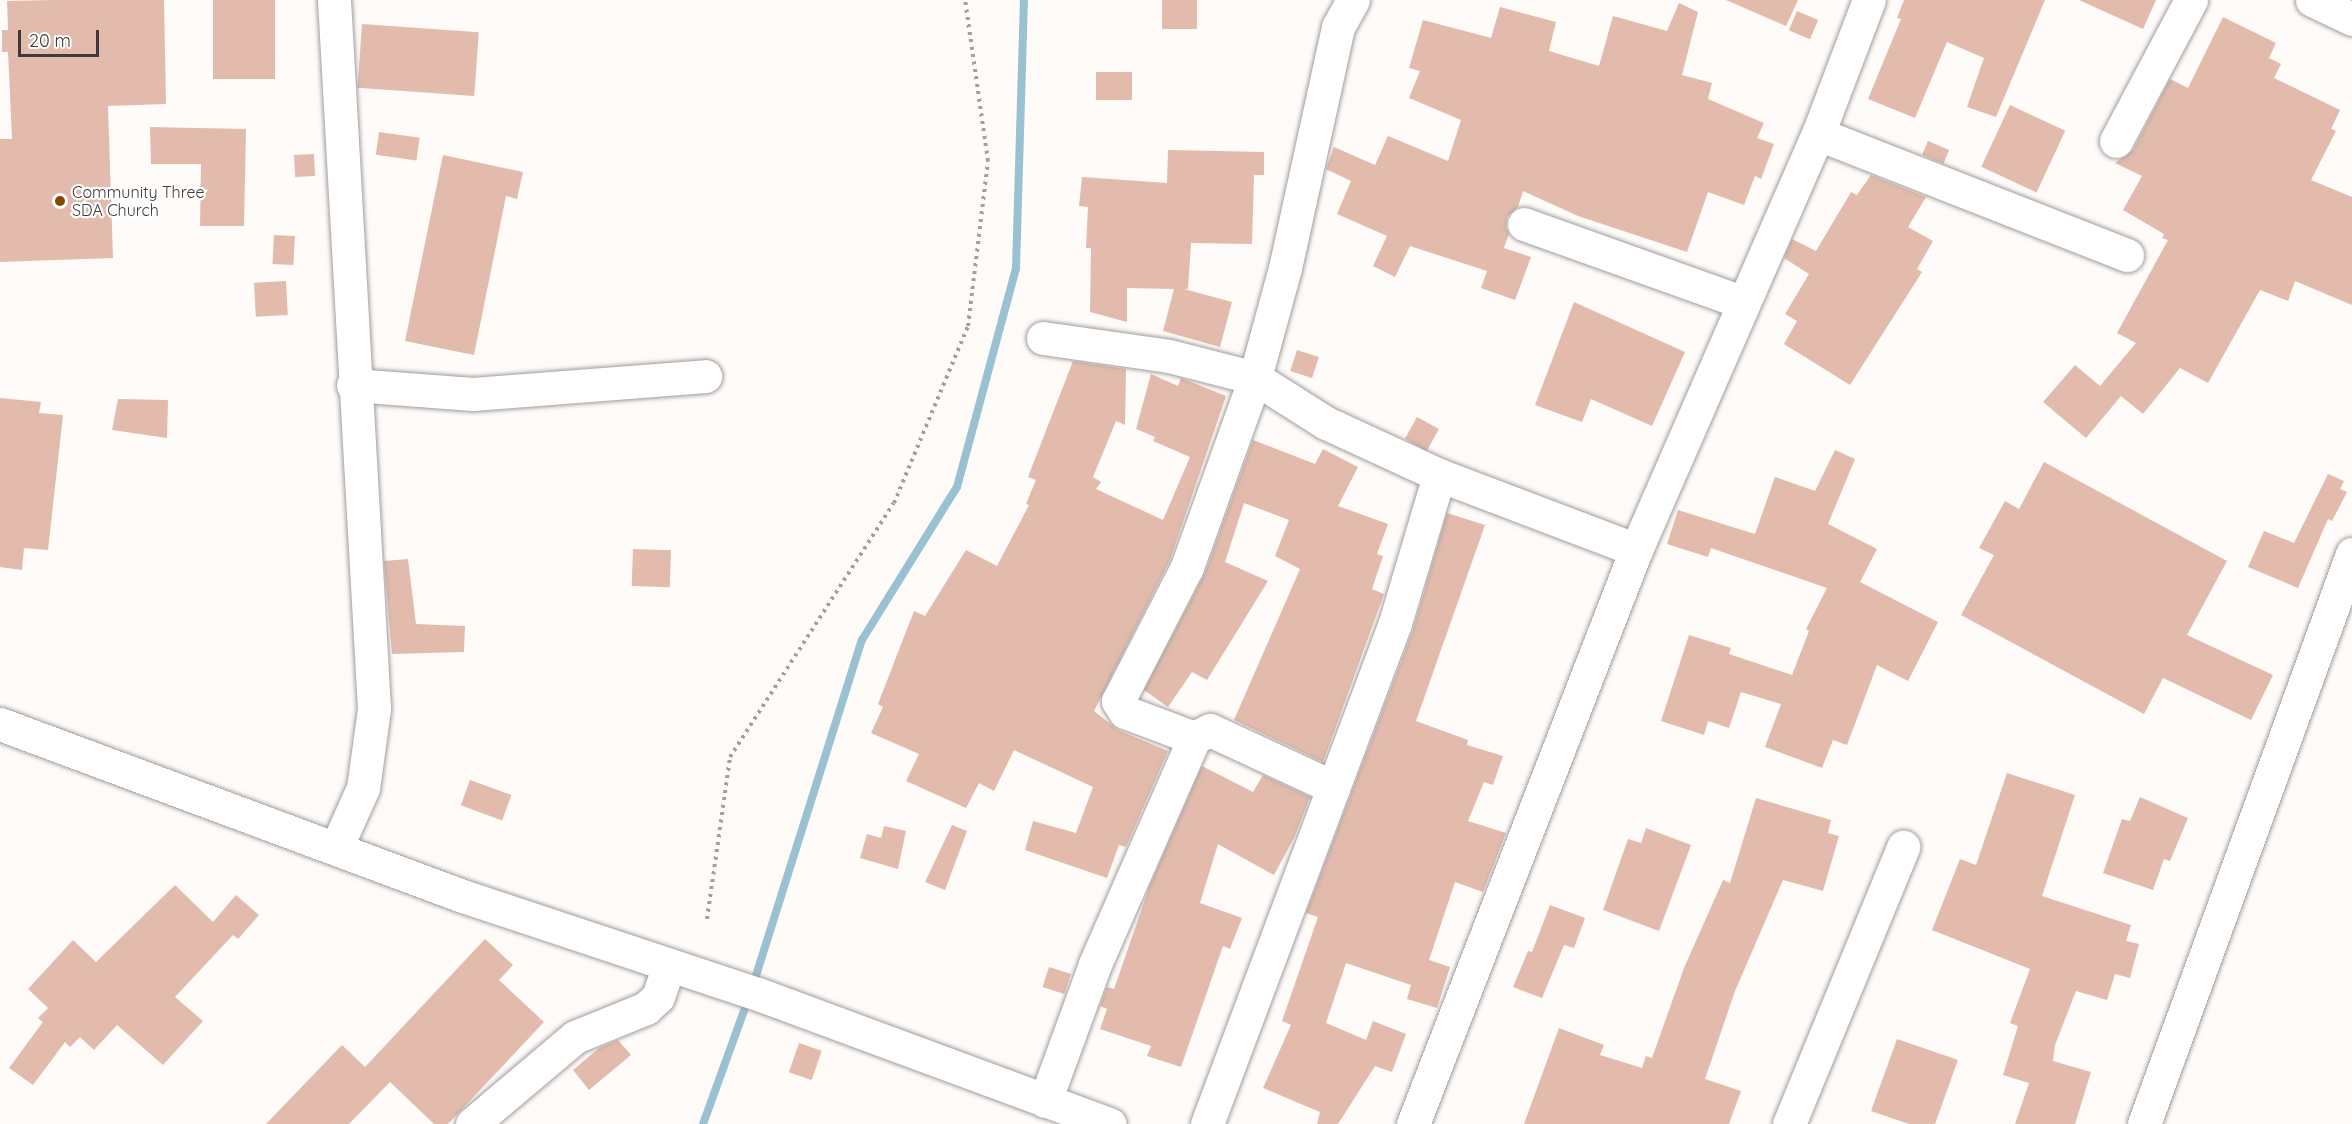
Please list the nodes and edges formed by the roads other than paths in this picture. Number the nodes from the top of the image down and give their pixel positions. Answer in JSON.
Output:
{"nodes":[{"id":1,"x":334,"y":0,"type":"edge"},
{"id":2,"x":1353,"y":0,"type":"edge"},
{"id":3,"x":1869,"y":0,"type":"edge"},
{"id":4,"x":2191,"y":0,"type":"edge"},
{"id":5,"x":2312,"y":0,"type":"edge"},
{"id":6,"x":2352,"y":19,"type":"edge"},
{"id":7,"x":1818,"y":134,"type":"junction"},
{"id":8,"x":2115,"y":141,"type":"dead end"},
{"id":9,"x":1524,"y":224,"type":"dead end"},
{"id":10,"x":2127,"y":255,"type":"dead end"},
{"id":11,"x":1742,"y":302,"type":"junction"},
{"id":12,"x":1043,"y":338,"type":"dead end"},
{"id":13,"x":705,"y":376,"type":"dead end"},
{"id":14,"x":1255,"y":378,"type":"junction"},
{"id":15,"x":353,"y":385,"type":"junction"},
{"id":16,"x":1439,"y":475,"type":"junction"},
{"id":17,"x":1636,"y":550,"type":"junction"},
{"id":18,"x":2352,"y":554,"type":"edge"},
{"id":19,"x":0,"y":724,"type":"edge"},
{"id":20,"x":1194,"y":738,"type":"junction"},
{"id":21,"x":1333,"y":788,"type":"junction"},
{"id":22,"x":336,"y":848,"type":"junction"},
{"id":23,"x":1903,"y":848,"type":"dead end"},
{"id":24,"x":669,"y":965,"type":"junction"},
{"id":25,"x":1045,"y":1101,"type":"junction"},
{"id":26,"x":472,"y":1124,"type":"edge"},
{"id":27,"x":1110,"y":1124,"type":"edge"},
{"id":28,"x":1206,"y":1124,"type":"edge"},
{"id":29,"x":1413,"y":1124,"type":"edge"},
{"id":30,"x":1789,"y":1124,"type":"edge"},
{"id":31,"x":2144,"y":1124,"type":"edge"}],
"edges":[{"from":1,"to":15,"type":"street"},
{"from":2,"to":14,"type":"street"},
{"from":3,"to":7,"type":"street"},
{"from":4,"to":8,"type":"street"},
{"from":5,"to":6,"type":"street"},
{"from":7,"to":10,"type":"street"},
{"from":7,"to":11,"type":"street"},
{"from":9,"to":11,"type":"street"},
{"from":11,"to":17,"type":"street"},
{"from":12,"to":14,"type":"street"},
{"from":13,"to":15,"type":"street"},
{"from":14,"to":16,"type":"street"},
{"from":14,"to":20,"type":"street"},
{"from":15,"to":22,"type":"street"},
{"from":16,"to":17,"type":"street"},
{"from":16,"to":21,"type":"street"},
{"from":17,"to":29,"type":"street"},
{"from":18,"to":31,"type":"street"},
{"from":19,"to":22,"type":"street"},
{"from":20,"to":21,"type":"street"},
{"from":20,"to":25,"type":"street"},
{"from":21,"to":28,"type":"street"},
{"from":22,"to":24,"type":"street"},
{"from":23,"to":30,"type":"street"},
{"from":24,"to":25,"type":"street"},
{"from":24,"to":26,"type":"street"},
{"from":25,"to":27,"type":"street"}]}
